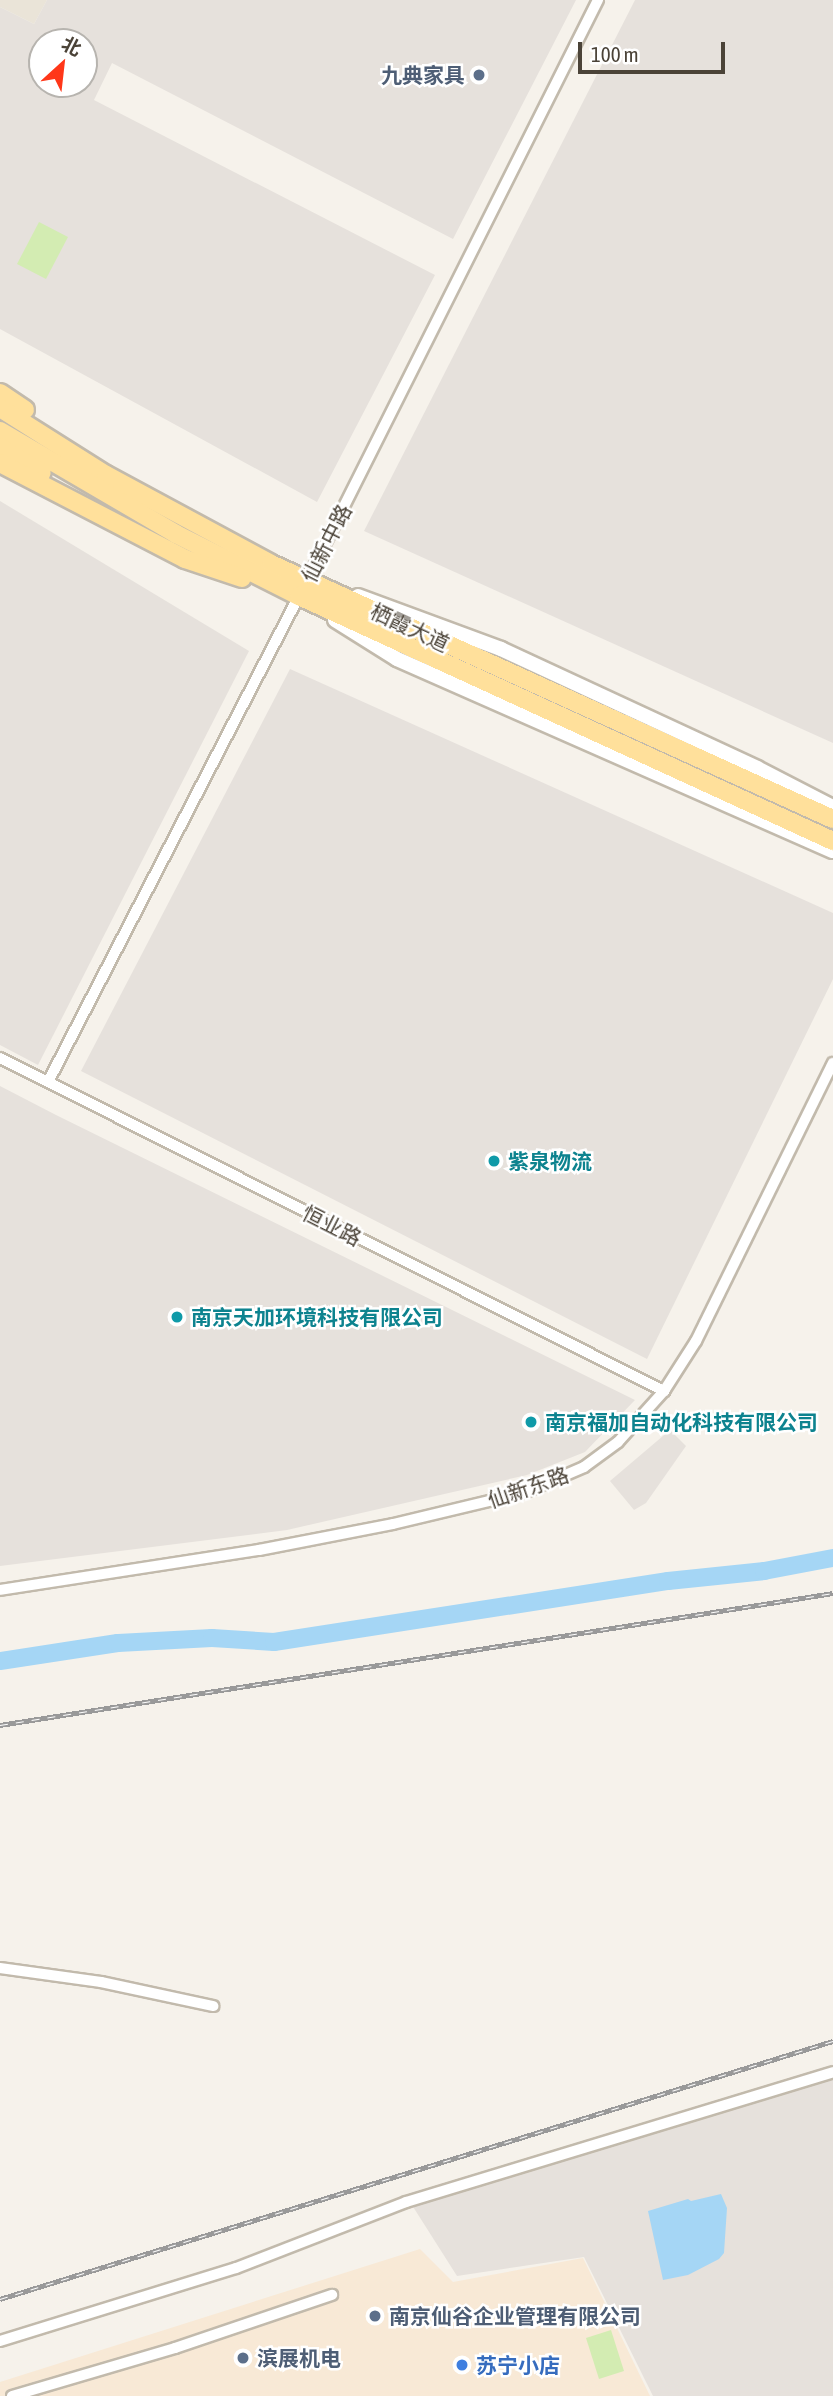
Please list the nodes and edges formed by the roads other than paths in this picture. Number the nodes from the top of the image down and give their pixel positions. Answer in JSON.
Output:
{"nodes":[{"id":1,"x":598,"y":0,"type":"edge"},
{"id":2,"x":0,"y":393,"type":"edge"},
{"id":3,"x":0,"y":408,"type":"edge"},
{"id":4,"x":0,"y":431,"type":"edge"},
{"id":5,"x":0,"y":447,"type":"edge"},
{"id":6,"x":0,"y":453,"type":"edge"},
{"id":7,"x":0,"y":463,"type":"edge"},
{"id":8,"x":109,"y":519,"type":"junction"},
{"id":9,"x":307,"y":580,"type":"junction"},
{"id":10,"x":299,"y":596,"type":"junction"},
{"id":11,"x":833,"y":807,"type":"edge"},
{"id":12,"x":833,"y":819,"type":"edge"},
{"id":13,"x":833,"y":841,"type":"edge"},
{"id":14,"x":833,"y":851,"type":"edge"},
{"id":15,"x":0,"y":1058,"type":"edge"},
{"id":16,"x":833,"y":1063,"type":"edge"},
{"id":17,"x":48,"y":1082,"type":"junction"},
{"id":18,"x":664,"y":1391,"type":"junction"},
{"id":19,"x":0,"y":1590,"type":"edge"},
{"id":20,"x":0,"y":1968,"type":"edge"},
{"id":21,"x":213,"y":2006,"type":"dead end"},
{"id":22,"x":833,"y":2072,"type":"edge"},
{"id":23,"x":332,"y":2295,"type":"dead end"},
{"id":24,"x":0,"y":2341,"type":"edge"},
{"id":25,"x":12,"y":2396,"type":"edge"}],
"edges":[{"from":1,"to":9,"type":"street","name":"仙新中路"},
{"from":2,"to":9,"type":"main road"},
{"from":3,"to":9,"type":"main road","name":"栖霞大道"},
{"from":4,"to":10,"type":"main road","name":"栖霞大道"},
{"from":5,"to":8,"type":"main road"},
{"from":6,"to":8,"type":"main road"},
{"from":7,"to":8,"type":"main road"},
{"from":8,"to":10,"type":"main road"},
{"from":9,"to":10,"type":"street","name":"仙新中路"},
{"from":9,"to":11,"type":"street"},
{"from":9,"to":12,"type":"main road","name":"栖霞大道"},
{"from":10,"to":13,"type":"main road","name":"栖霞大道"},
{"from":10,"to":14,"type":"street"},
{"from":10,"to":17,"type":"street","name":"仙新中路"},
{"from":15,"to":17,"type":"street","name":"恒业路"},
{"from":16,"to":18,"type":"street","name":"仙新东路"},
{"from":17,"to":18,"type":"street","name":"恒业路"},
{"from":18,"to":19,"type":"street","name":"仙新东路"},
{"from":20,"to":21,"type":"street"},
{"from":22,"to":24,"type":"street"},
{"from":23,"to":25,"type":"street"}]}
